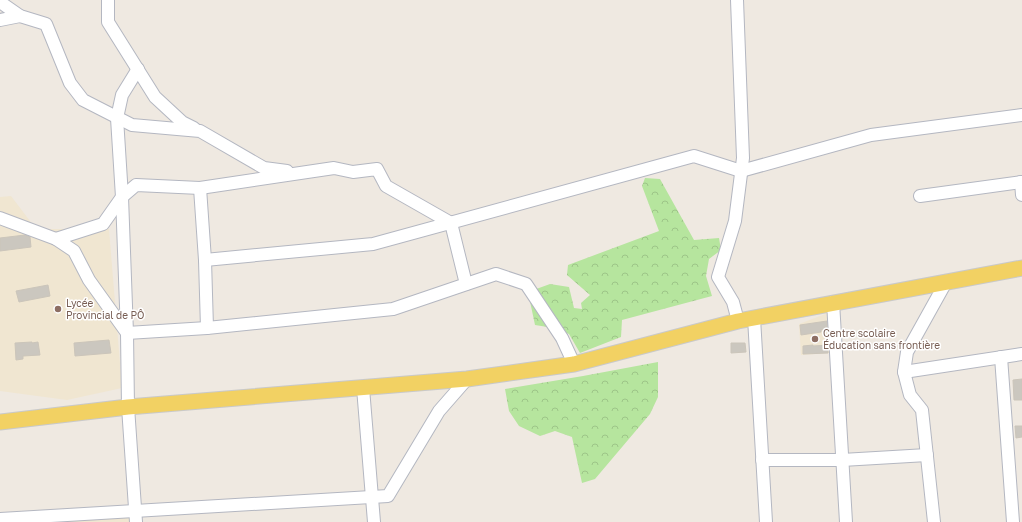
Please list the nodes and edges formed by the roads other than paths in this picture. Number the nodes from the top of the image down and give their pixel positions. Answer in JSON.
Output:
{"nodes":[{"id":1,"x":108,"y":0,"type":"edge"},
{"id":2,"x":737,"y":0,"type":"edge"},
{"id":3,"x":0,"y":2,"type":"edge"},
{"id":4,"x":20,"y":16,"type":"junction"},
{"id":5,"x":0,"y":20,"type":"edge"},
{"id":6,"x":138,"y":70,"type":"junction"},
{"id":7,"x":1022,"y":115,"type":"edge"},
{"id":8,"x":117,"y":118,"type":"junction"},
{"id":9,"x":200,"y":131,"type":"junction"},
{"id":10,"x":741,"y":171,"type":"junction"},
{"id":11,"x":298,"y":173,"type":"junction"},
{"id":12,"x":1021,"y":182,"type":"edge"},
{"id":13,"x":200,"y":188,"type":"junction"},
{"id":14,"x":1022,"y":195,"type":"edge"},
{"id":15,"x":122,"y":196,"type":"junction"},
{"id":16,"x":920,"y":196,"type":"dead end"},
{"id":17,"x":0,"y":218,"type":"edge"},
{"id":18,"x":451,"y":223,"type":"junction"},
{"id":19,"x":56,"y":239,"type":"junction"},
{"id":20,"x":205,"y":260,"type":"junction"},
{"id":21,"x":1022,"y":268,"type":"edge"},
{"id":22,"x":946,"y":282,"type":"junction"},
{"id":23,"x":466,"y":284,"type":"junction"},
{"id":24,"x":833,"y":302,"type":"junction"},
{"id":25,"x":754,"y":318,"type":"junction"},
{"id":26,"x":738,"y":321,"type":"junction"},
{"id":27,"x":207,"y":328,"type":"junction"},
{"id":28,"x":128,"y":333,"type":"junction"},
{"id":29,"x":1022,"y":354,"type":"edge"},
{"id":30,"x":1002,"y":357,"type":"junction"},
{"id":31,"x":574,"y":364,"type":"junction"},
{"id":32,"x":904,"y":372,"type":"junction"},
{"id":33,"x":467,"y":379,"type":"junction"},
{"id":34,"x":363,"y":388,"type":"junction"},
{"id":35,"x":128,"y":407,"type":"junction"},
{"id":36,"x":0,"y":422,"type":"edge"},
{"id":37,"x":927,"y":455,"type":"junction"},
{"id":38,"x":762,"y":460,"type":"junction"},
{"id":39,"x":842,"y":460,"type":"junction"},
{"id":40,"x":1017,"y":493,"type":"edge"},
{"id":41,"x":373,"y":498,"type":"junction"},
{"id":42,"x":136,"y":516,"type":"edge"},
{"id":43,"x":0,"y":519,"type":"edge"},
{"id":44,"x":374,"y":522,"type":"edge"},
{"id":45,"x":766,"y":522,"type":"edge"},
{"id":46,"x":846,"y":522,"type":"edge"},
{"id":47,"x":934,"y":522,"type":"edge"},
{"id":48,"x":1013,"y":522,"type":"edge"}],
"edges":[{"from":1,"to":6,"type":"street"},
{"from":2,"to":10,"type":"street"},
{"from":3,"to":4,"type":"street"},
{"from":4,"to":5,"type":"street"},
{"from":4,"to":8,"type":"street"},
{"from":6,"to":8,"type":"street"},
{"from":6,"to":9,"type":"street"},
{"from":7,"to":10,"type":"street"},
{"from":8,"to":9,"type":"street"},
{"from":8,"to":15,"type":"street"},
{"from":9,"to":11,"type":"street"},
{"from":10,"to":18,"type":"street"},
{"from":10,"to":26,"type":"street"},
{"from":11,"to":13,"type":"street"},
{"from":11,"to":18,"type":"street"},
{"from":12,"to":14,"type":"street"},
{"from":12,"to":16,"type":"street"},
{"from":13,"to":15,"type":"street"},
{"from":13,"to":20,"type":"street"},
{"from":15,"to":19,"type":"street"},
{"from":15,"to":28,"type":"street"},
{"from":17,"to":19,"type":"street"},
{"from":18,"to":20,"type":"street"},
{"from":18,"to":23,"type":"street"},
{"from":19,"to":28,"type":"street"},
{"from":20,"to":27,"type":"street"},
{"from":21,"to":22,"type":"main road"},
{"from":22,"to":24,"type":"main road"},
{"from":22,"to":32,"type":"street"},
{"from":23,"to":27,"type":"street"},
{"from":23,"to":31,"type":"street"},
{"from":24,"to":25,"type":"main road"},
{"from":24,"to":39,"type":"street"},
{"from":25,"to":26,"type":"main road"},
{"from":25,"to":38,"type":"street"},
{"from":26,"to":31,"type":"main road"},
{"from":27,"to":28,"type":"street"},
{"from":28,"to":35,"type":"street"},
{"from":29,"to":30,"type":"street"},
{"from":30,"to":32,"type":"street"},
{"from":30,"to":40,"type":"street"},
{"from":31,"to":33,"type":"main road"},
{"from":32,"to":37,"type":"street"},
{"from":33,"to":34,"type":"main road"},
{"from":33,"to":41,"type":"street"},
{"from":34,"to":35,"type":"main road"},
{"from":34,"to":41,"type":"street"},
{"from":35,"to":36,"type":"main road"},
{"from":35,"to":42,"type":"street"},
{"from":37,"to":39,"type":"street"},
{"from":37,"to":47,"type":"street"},
{"from":38,"to":39,"type":"street"},
{"from":38,"to":45,"type":"street"},
{"from":39,"to":46,"type":"street"},
{"from":40,"to":48,"type":"street"},
{"from":41,"to":42,"type":"street"},
{"from":41,"to":44,"type":"street"},
{"from":42,"to":43,"type":"street"}]}
